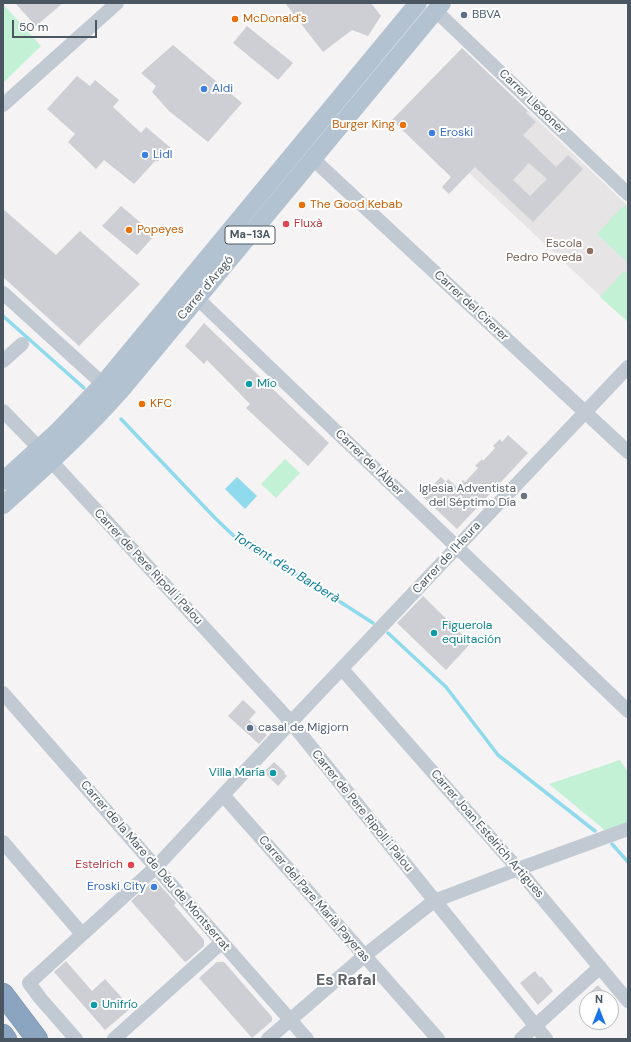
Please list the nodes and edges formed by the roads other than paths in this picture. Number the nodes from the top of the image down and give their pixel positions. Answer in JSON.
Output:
{"nodes":[{"id":1,"x":117,"y":3,"type":"edge"},
{"id":2,"x":418,"y":3,"type":"edge"},
{"id":3,"x":434,"y":10,"type":"edge"},
{"id":4,"x":3,"y":105,"type":"edge"},
{"id":5,"x":292,"y":156,"type":"junction"},
{"id":6,"x":313,"y":159,"type":"junction"},
{"id":7,"x":628,"y":194,"type":"edge"},
{"id":8,"x":189,"y":280,"type":"junction"},
{"id":9,"x":3,"y":293,"type":"edge"},
{"id":10,"x":197,"y":298,"type":"junction"},
{"id":11,"x":22,"y":344,"type":"dead end"},
{"id":12,"x":3,"y":361,"type":"edge"},
{"id":13,"x":628,"y":367,"type":"edge"},
{"id":14,"x":103,"y":384,"type":"junction"},
{"id":15,"x":3,"y":411,"type":"edge"},
{"id":16,"x":585,"y":412,"type":"junction"},
{"id":17,"x":628,"y":452,"type":"edge"},
{"id":18,"x":45,"y":455,"type":"junction"},
{"id":19,"x":3,"y":481,"type":"edge"},
{"id":20,"x":3,"y":505,"type":"edge"},
{"id":21,"x":456,"y":547,"type":"junction"},
{"id":22,"x":342,"y":669,"type":"junction"},
{"id":23,"x":3,"y":693,"type":"edge"},
{"id":24,"x":628,"y":711,"type":"edge"},
{"id":25,"x":291,"y":722,"type":"junction"},
{"id":26,"x":223,"y":795,"type":"junction"},
{"id":27,"x":628,"y":829,"type":"edge"},
{"id":28,"x":3,"y":842,"type":"edge"},
{"id":29,"x":156,"y":866,"type":"junction"},
{"id":30,"x":518,"y":869,"type":"junction"},
{"id":31,"x":434,"y":901,"type":"junction"},
{"id":32,"x":82,"y":934,"type":"junction"},
{"id":33,"x":222,"y":942,"type":"junction"},
{"id":34,"x":364,"y":956,"type":"junction"},
{"id":35,"x":600,"y":967,"type":"junction"},
{"id":36,"x":3,"y":994,"type":"edge"},
{"id":37,"x":628,"y":1001,"type":"edge"},
{"id":38,"x":290,"y":1019,"type":"junction"},
{"id":39,"x":536,"y":1026,"type":"junction"},
{"id":40,"x":3,"y":1035,"type":"edge"},
{"id":41,"x":6,"y":1039,"type":"edge"},
{"id":42,"x":37,"y":1039,"type":"edge"},
{"id":43,"x":76,"y":1039,"type":"edge"},
{"id":44,"x":114,"y":1039,"type":"edge"},
{"id":45,"x":268,"y":1039,"type":"edge"},
{"id":46,"x":307,"y":1039,"type":"edge"},
{"id":47,"x":438,"y":1039,"type":"edge"},
{"id":48,"x":521,"y":1039,"type":"edge"},
{"id":49,"x":546,"y":1039,"type":"edge"}],
"edges":[{"from":1,"to":4,"type":"street"},
{"from":2,"to":3,"type":"main road"},
{"from":2,"to":5,"type":"main road","name":"Carrer d'Aragó","number":"Ma-13A"},
{"from":3,"to":6,"type":"main road","name":"Carrer d'Aragó","number":"Ma-13A"},
{"from":3,"to":7,"type":"street","name":"Carrer Lledoner"},
{"from":5,"to":6,"type":"main road"},
{"from":5,"to":8,"type":"main road","name":"Carrer d'Aragó","number":"Ma-13A"},
{"from":6,"to":10,"type":"main road","name":"Carrer d'Aragó","number":"Ma-13A"},
{"from":6,"to":16,"type":"street","name":"Carrer del Cirerer"},
{"from":8,"to":10,"type":"main road"},
{"from":8,"to":14,"type":"main road","name":"Carrer d'Aragó","number":"Ma-13A"},
{"from":9,"to":14,"type":"street"},
{"from":10,"to":18,"type":"main road","name":"Carrer d'Aragó","number":"Ma-13A"},
{"from":10,"to":21,"type":"street","name":"Carrer de l'Àlber"},
{"from":11,"to":12,"type":"street"},
{"from":13,"to":16,"type":"street","name":"Carrer de l'Heura"},
{"from":14,"to":18,"type":"main road","name":"Carrer d'Aragó","number":"Ma-13A"},
{"from":15,"to":18,"type":"street","name":"Carrer de Pere Ripoll i Palou"},
{"from":16,"to":17,"type":"street","name":"Carrer del Cirerer"},
{"from":16,"to":21,"type":"street","name":"Carrer de l'Heura"},
{"from":18,"to":19,"type":"main road","name":"Carrer d'Aragó","number":"Ma-13A"},
{"from":18,"to":20,"type":"main road","name":"Carrer d'Aragó","number":"Ma-13A"},
{"from":18,"to":25,"type":"street","name":"Carrer de Pere Ripoll i Palou"},
{"from":21,"to":22,"type":"street","name":"Carrer de l'Heura"},
{"from":21,"to":24,"type":"street","name":"Carrer de l'Àlber"},
{"from":22,"to":25,"type":"street","name":"Carrer de l'Heura"},
{"from":22,"to":30,"type":"street","name":"Carrer Joan Estelrich Artigues"},
{"from":23,"to":29,"type":"street","name":"Carrer de la Mare de Déu de Montserrat"},
{"from":25,"to":26,"type":"street","name":"Carrer de l'Heura"},
{"from":25,"to":31,"type":"street","name":"Carrer de Pere Ripoll i Palou"},
{"from":26,"to":29,"type":"street","name":"Carrer de l'Heura"},
{"from":26,"to":34,"type":"street","name":"Carrer del Pare Marià Payeras"},
{"from":27,"to":30,"type":"street"},
{"from":28,"to":32,"type":"street"},
{"from":29,"to":32,"type":"street","name":"Carrer de l'Heura"},
{"from":29,"to":33,"type":"street","name":"Carrer de la Mare de Déu de Montserrat"},
{"from":30,"to":31,"type":"street"},
{"from":30,"to":35,"type":"street","name":"Carrer Joan Estelrich Artigues"},
{"from":31,"to":34,"type":"street"},
{"from":31,"to":39,"type":"street","name":"Carrer de Pere Ripoll i Palou"},
{"from":32,"to":43,"type":"street","name":"Carrer de l'Heura"},
{"from":33,"to":38,"type":"street","name":"Carrer de la Mare de Déu de Montserrat"},
{"from":33,"to":44,"type":"street"},
{"from":34,"to":38,"type":"street"},
{"from":34,"to":47,"type":"street","name":"Carrer del Pare Marià Payeras"},
{"from":35,"to":37,"type":"street","name":"Carrer Joan Estelrich Artigues"},
{"from":35,"to":39,"type":"street"},
{"from":36,"to":42,"type":"highway"},
{"from":38,"to":45,"type":"street"},
{"from":38,"to":46,"type":"street","name":"Carrer de la Mare de Déu de Montserrat"},
{"from":39,"to":48,"type":"street"},
{"from":39,"to":49,"type":"street","name":"Carrer de Pere Ripoll i Palou"},
{"from":40,"to":41,"type":"highway"}]}
